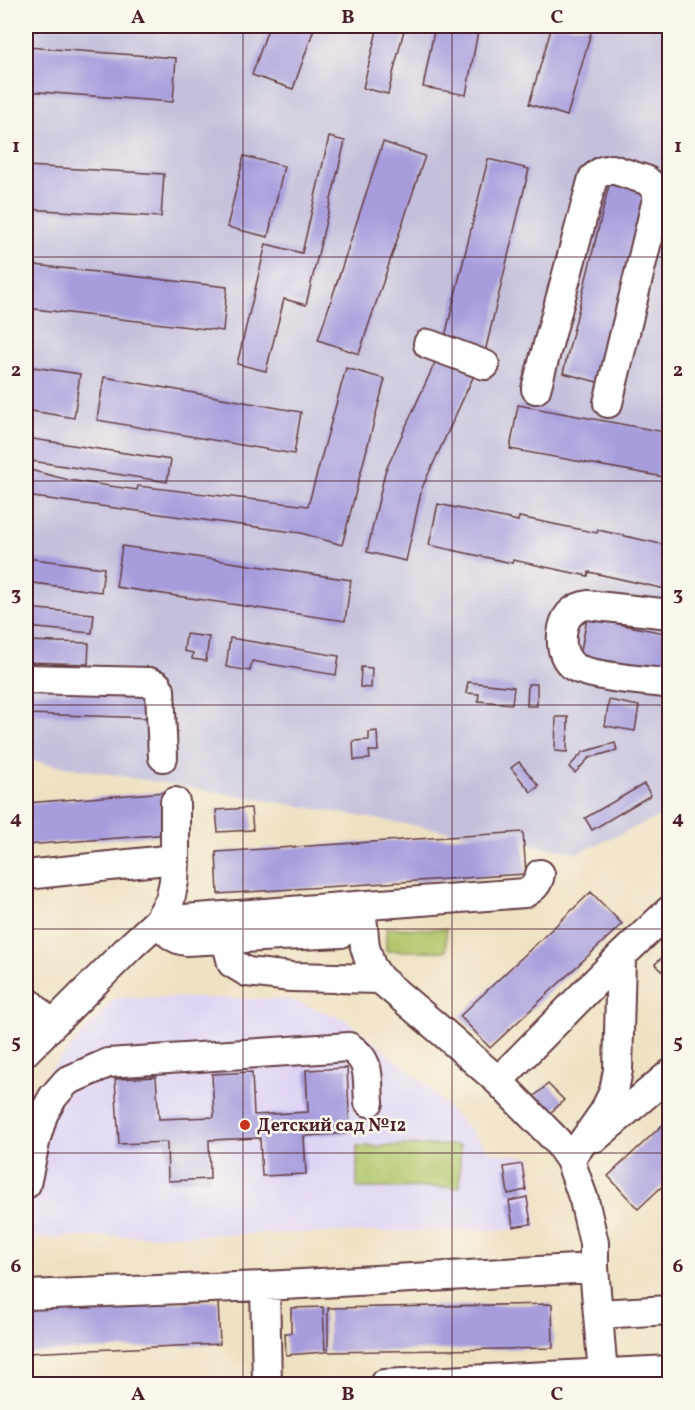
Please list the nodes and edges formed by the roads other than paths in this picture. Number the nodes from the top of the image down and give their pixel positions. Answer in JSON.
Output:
{"nodes":[{"id":1,"x":428,"y":344,"type":"dead end"},
{"id":2,"x":485,"y":365,"type":"dead end"},
{"id":3,"x":536,"y":389,"type":"dead end"},
{"id":4,"x":608,"y":403,"type":"dead end"},
{"id":5,"x":669,"y":614,"type":"edge"},
{"id":6,"x":26,"y":679,"type":"edge"},
{"id":7,"x":669,"y":685,"type":"edge"},
{"id":8,"x":163,"y":757,"type":"dead end"},
{"id":9,"x":175,"y":802,"type":"dead end"},
{"id":10,"x":175,"y":859,"type":"junction"},
{"id":11,"x":540,"y":874,"type":"dead end"},
{"id":12,"x":26,"y":875,"type":"edge"},
{"id":13,"x":361,"y":906,"type":"junction"},
{"id":14,"x":669,"y":910,"type":"edge"},
{"id":15,"x":158,"y":921,"type":"junction"},
{"id":16,"x":341,"y":933,"type":"dead end"},
{"id":17,"x":226,"y":939,"type":"junction"},
{"id":18,"x":621,"y":958,"type":"dead end"},
{"id":19,"x":380,"y":979,"type":"junction"},
{"id":20,"x":26,"y":1000,"type":"edge"},
{"id":21,"x":52,"y":1025,"type":"junction"},
{"id":22,"x":26,"y":1051,"type":"edge"},
{"id":23,"x":669,"y":1074,"type":"edge"},
{"id":24,"x":498,"y":1081,"type":"junction"},
{"id":25,"x":369,"y":1102,"type":"dead end"},
{"id":26,"x":570,"y":1160,"type":"junction"},
{"id":27,"x":26,"y":1184,"type":"edge"},
{"id":28,"x":594,"y":1268,"type":"junction"},
{"id":29,"x":265,"y":1286,"type":"junction"},
{"id":30,"x":26,"y":1295,"type":"edge"},
{"id":31,"x":669,"y":1310,"type":"edge"},
{"id":32,"x":598,"y":1314,"type":"junction"},
{"id":33,"x":669,"y":1370,"type":"edge"},
{"id":34,"x":594,"y":1377,"type":"edge"},
{"id":35,"x":267,"y":1384,"type":"edge"},
{"id":36,"x":384,"y":1384,"type":"edge"}],
"edges":[{"from":1,"to":2,"type":"street"},
{"from":3,"to":4,"type":"street"},
{"from":5,"to":7,"type":"street"},
{"from":6,"to":8,"type":"street"},
{"from":9,"to":10,"type":"street"},
{"from":10,"to":12,"type":"street"},
{"from":10,"to":15,"type":"street"},
{"from":11,"to":13,"type":"street"},
{"from":13,"to":15,"type":"street"},
{"from":13,"to":19,"type":"street"},
{"from":14,"to":24,"type":"street"},
{"from":15,"to":17,"type":"street"},
{"from":15,"to":21,"type":"street"},
{"from":16,"to":17,"type":"street"},
{"from":17,"to":19,"type":"street"},
{"from":18,"to":26,"type":"street"},
{"from":19,"to":24,"type":"street"},
{"from":20,"to":21,"type":"street"},
{"from":21,"to":22,"type":"street"},
{"from":23,"to":26,"type":"street"},
{"from":24,"to":26,"type":"street"},
{"from":25,"to":27,"type":"street"},
{"from":26,"to":28,"type":"street"},
{"from":28,"to":29,"type":"street"},
{"from":28,"to":32,"type":"street"},
{"from":29,"to":30,"type":"street"},
{"from":29,"to":35,"type":"street"},
{"from":31,"to":32,"type":"street"},
{"from":32,"to":34,"type":"street"},
{"from":33,"to":34,"type":"street"},
{"from":34,"to":36,"type":"street"}]}
